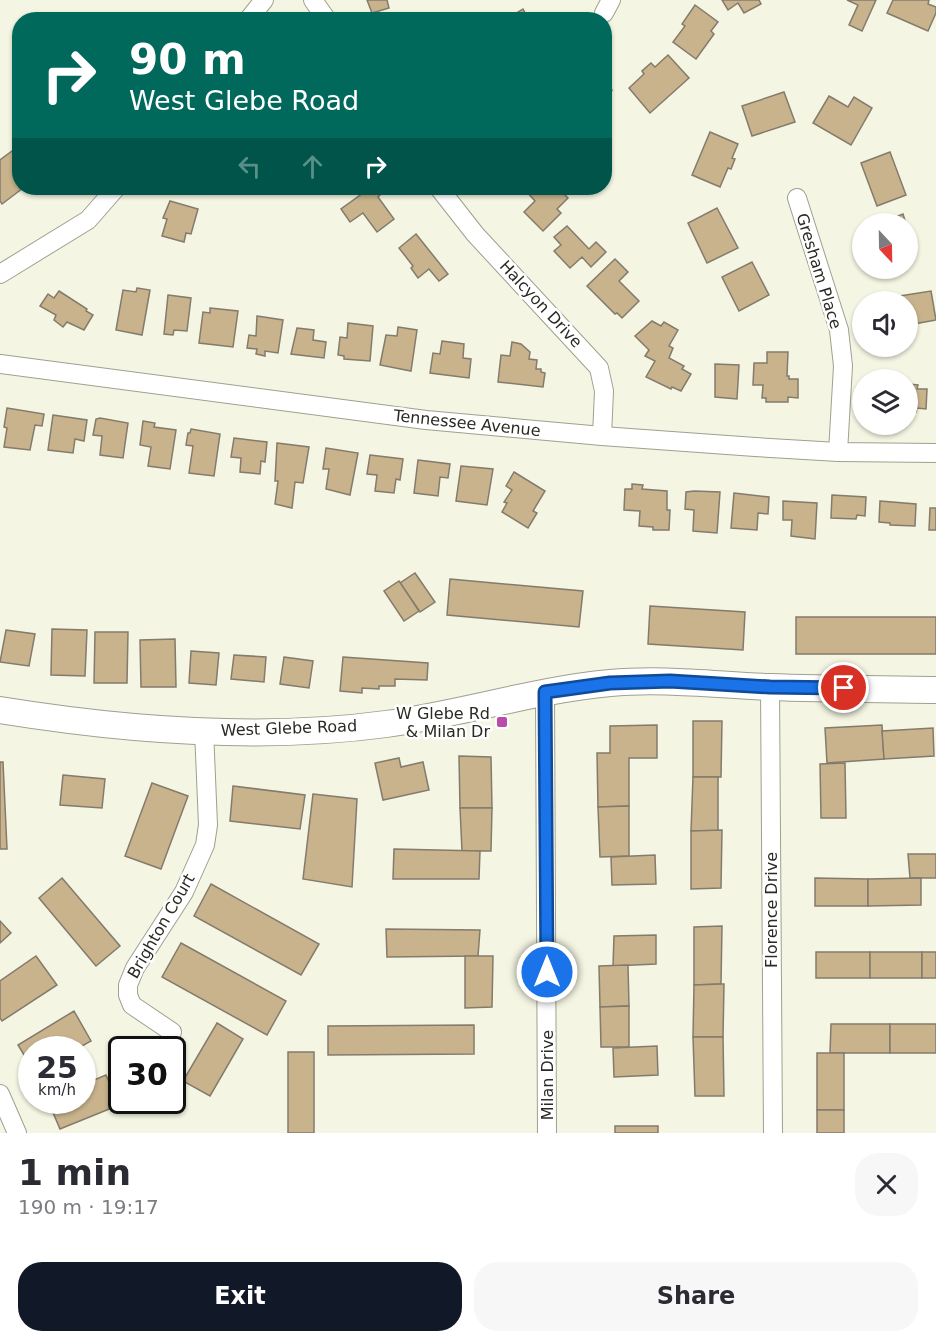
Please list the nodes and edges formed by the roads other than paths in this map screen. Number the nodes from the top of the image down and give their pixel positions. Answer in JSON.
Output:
{"nodes":[{"id":1,"x":264,"y":0,"type":"edge"},
{"id":2,"x":254,"y":12,"type":"edge"},
{"id":3,"x":110,"y":195,"type":"edge"},
{"id":4,"x":444,"y":195,"type":"edge"},
{"id":5,"x":796,"y":198,"type":"dead end"},
{"id":6,"x":0,"y":274,"type":"edge"},
{"id":7,"x":0,"y":364,"type":"edge"},
{"id":8,"x":602,"y":436,"type":"junction"},
{"id":9,"x":838,"y":452,"type":"junction"},
{"id":10,"x":936,"y":453,"type":"edge"},
{"id":11,"x":770,"y":687,"type":"junction"},
{"id":12,"x":936,"y":690,"type":"edge"},
{"id":13,"x":545,"y":692,"type":"junction"},
{"id":14,"x":0,"y":710,"type":"edge"},
{"id":15,"x":204,"y":730,"type":"junction"},
{"id":16,"x":172,"y":1032,"type":"dead end"},
{"id":17,"x":0,"y":1094,"type":"edge"},
{"id":18,"x":17,"y":1133,"type":"edge"},
{"id":19,"x":548,"y":1133,"type":"edge"},
{"id":20,"x":772,"y":1133,"type":"edge"}],
"edges":[{"from":1,"to":2,"type":"street"},
{"from":3,"to":6,"type":"street"},
{"from":4,"to":8,"type":"street","name":"Halcyon Drive"},
{"from":5,"to":9,"type":"street","name":"Gresham Place"},
{"from":7,"to":8,"type":"street","name":"Tennessee Avenue"},
{"from":8,"to":9,"type":"street","name":"Tennessee Avenue"},
{"from":9,"to":10,"type":"street","name":"Tennessee Avenue"},
{"from":11,"to":12,"type":"main road","name":"West Glebe Road"},
{"from":11,"to":13,"type":"main road","name":"West Glebe Road"},
{"from":11,"to":20,"type":"street","name":"Florence Drive"},
{"from":13,"to":15,"type":"main road","name":"West Glebe Road"},
{"from":13,"to":19,"type":"street","name":"Milan Drive"},
{"from":14,"to":15,"type":"main road","name":"West Glebe Road"},
{"from":15,"to":16,"type":"street","name":"Brighton Court"},
{"from":17,"to":18,"type":"street"}]}
